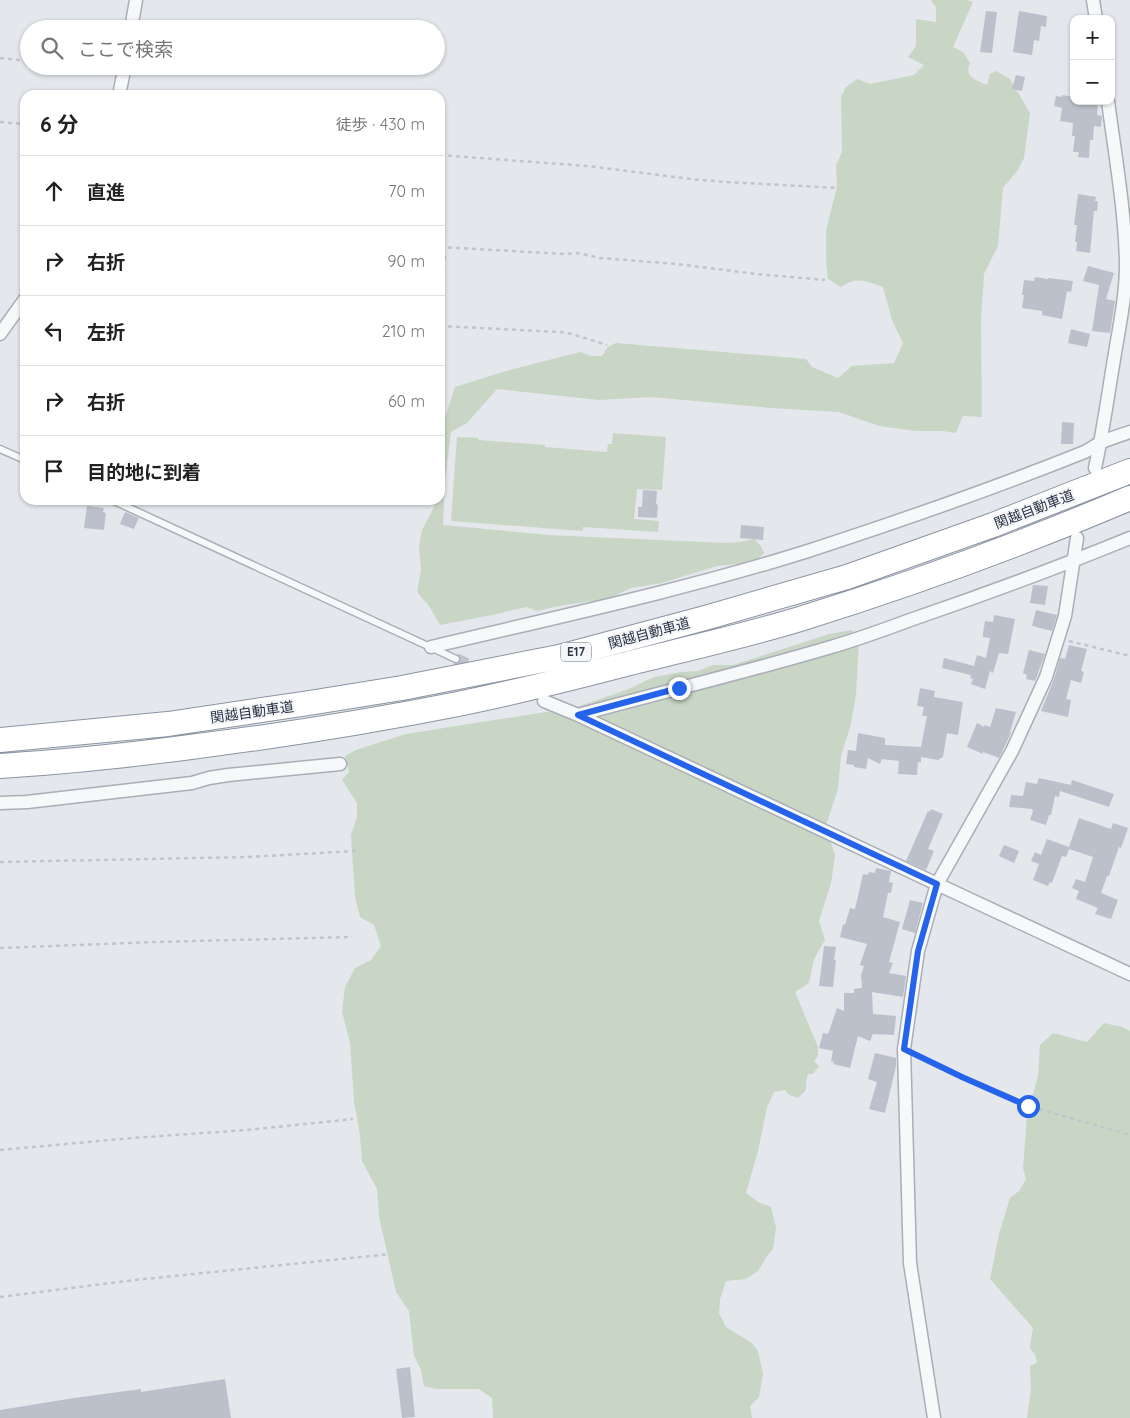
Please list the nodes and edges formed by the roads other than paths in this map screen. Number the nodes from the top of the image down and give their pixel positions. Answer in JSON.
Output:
{"nodes":[{"id":1,"x":136,"y":0,"type":"edge"},
{"id":2,"x":1093,"y":0,"type":"edge"},
{"id":3,"x":1095,"y":15,"type":"edge"},
{"id":4,"x":133,"y":20,"type":"edge"},
{"id":5,"x":123,"y":75,"type":"edge"},
{"id":6,"x":120,"y":90,"type":"edge"},
{"id":7,"x":1109,"y":105,"type":"edge"},
{"id":8,"x":20,"y":306,"type":"edge"},
{"id":9,"x":0,"y":334,"type":"edge"},
{"id":10,"x":1130,"y":432,"type":"edge"},
{"id":11,"x":1100,"y":443,"type":"junction"},
{"id":12,"x":0,"y":449,"type":"edge"},
{"id":13,"x":20,"y":458,"type":"edge"},
{"id":14,"x":1094,"y":468,"type":"dead end"},
{"id":15,"x":1130,"y":471,"type":"edge"},
{"id":16,"x":1130,"y":498,"type":"edge"},
{"id":17,"x":123,"y":505,"type":"edge"},
{"id":18,"x":1077,"y":538,"type":"dead end"},
{"id":19,"x":1130,"y":538,"type":"edge"},
{"id":20,"x":1074,"y":561,"type":"junction"},
{"id":21,"x":431,"y":647,"type":"junction"},
{"id":22,"x":456,"y":659,"type":"tunnel mouth"},
{"id":23,"x":544,"y":701,"type":"dead end"},
{"id":24,"x":578,"y":715,"type":"junction"},
{"id":25,"x":0,"y":740,"type":"edge"},
{"id":26,"x":340,"y":764,"type":"dead end"},
{"id":27,"x":0,"y":766,"type":"edge"},
{"id":28,"x":0,"y":803,"type":"edge"},
{"id":29,"x":937,"y":884,"type":"junction"},
{"id":30,"x":1130,"y":974,"type":"edge"},
{"id":31,"x":934,"y":1418,"type":"edge"}],
"edges":[{"from":1,"to":4,"type":"street"},
{"from":2,"to":3,"type":"street"},
{"from":5,"to":6,"type":"street"},
{"from":7,"to":11,"type":"street"},
{"from":8,"to":9,"type":"street"},
{"from":10,"to":11,"type":"street"},
{"from":11,"to":14,"type":"street"},
{"from":11,"to":21,"type":"street"},
{"from":12,"to":13,"type":"lane"},
{"from":15,"to":25,"type":"highway","name":"関越自動車道","number":"E17"},
{"from":16,"to":27,"type":"highway","name":"関越自動車道","number":"E17"},
{"from":17,"to":21,"type":"lane"},
{"from":18,"to":20,"type":"street"},
{"from":19,"to":20,"type":"street"},
{"from":20,"to":24,"type":"street"},
{"from":20,"to":29,"type":"street"},
{"from":21,"to":22,"type":"lane"},
{"from":23,"to":24,"type":"street"},
{"from":24,"to":29,"type":"street"},
{"from":26,"to":28,"type":"street"},
{"from":29,"to":30,"type":"street"},
{"from":29,"to":31,"type":"street"}]}
